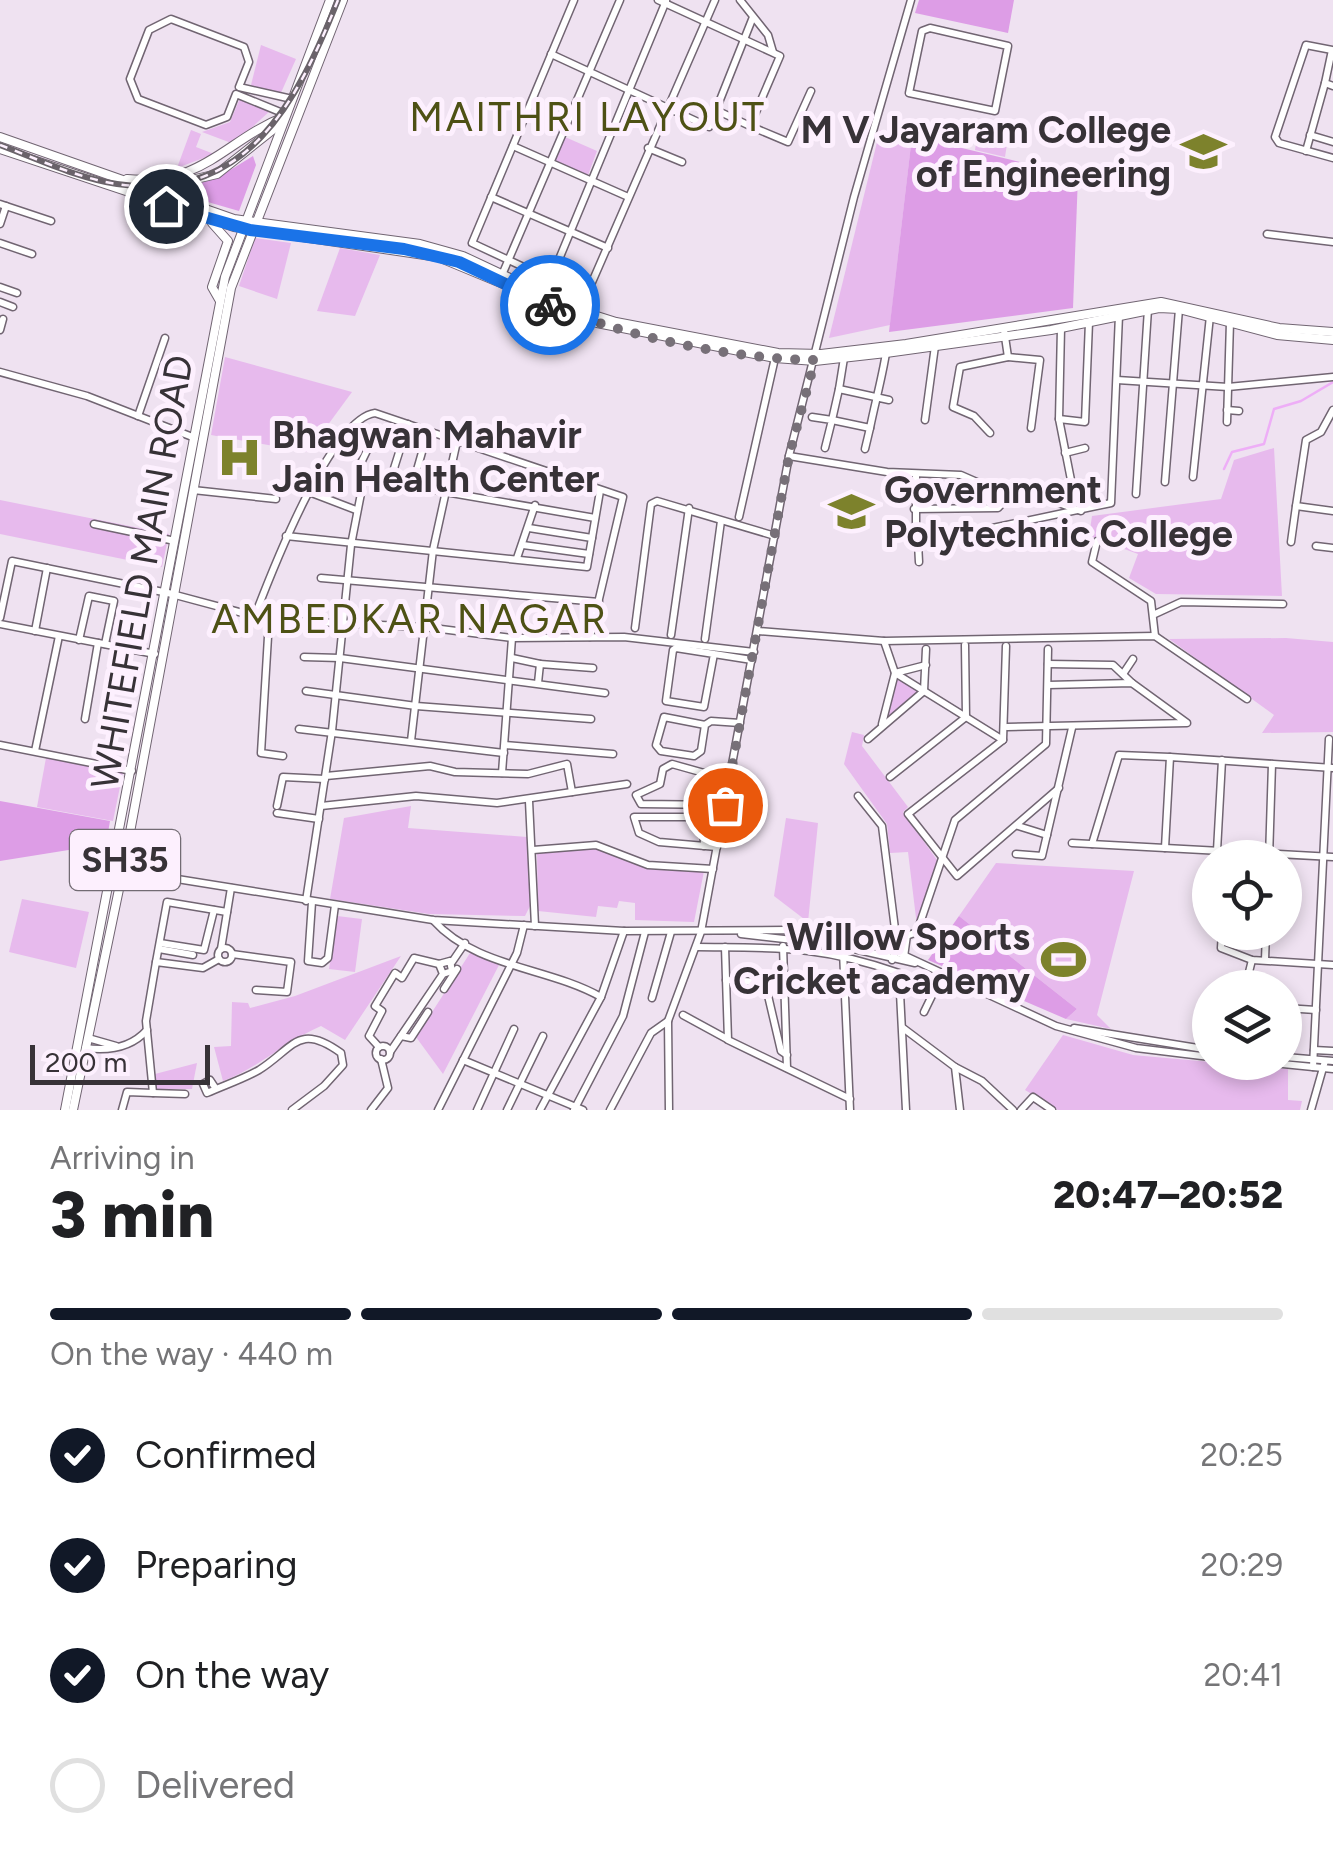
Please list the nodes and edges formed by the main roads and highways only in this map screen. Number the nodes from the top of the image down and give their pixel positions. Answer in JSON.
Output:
{"nodes":[{"id":1,"x":330,"y":0,"type":"edge"},
{"id":2,"x":342,"y":0,"type":"edge"},
{"id":3,"x":284,"y":118,"type":"junction"},
{"id":4,"x":0,"y":138,"type":"edge"},
{"id":5,"x":0,"y":148,"type":"edge"},
{"id":6,"x":48,"y":154,"type":"junction"},
{"id":7,"x":33,"y":155,"type":"junction"},
{"id":8,"x":45,"y":164,"type":"junction"},
{"id":9,"x":113,"y":177,"type":"junction"},
{"id":10,"x":145,"y":189,"type":"junction"},
{"id":11,"x":208,"y":220,"type":"junction"},
{"id":12,"x":247,"y":226,"type":"junction"},
{"id":13,"x":461,"y":259,"type":"junction"},
{"id":14,"x":220,"y":301,"type":"junction"},
{"id":15,"x":1148,"y":306,"type":"junction"},
{"id":16,"x":566,"y":308,"type":"junction"},
{"id":17,"x":1119,"y":311,"type":"junction"},
{"id":18,"x":1210,"y":313,"type":"junction"},
{"id":19,"x":1005,"y":333,"type":"junction"},
{"id":20,"x":1313,"y":336,"type":"junction"},
{"id":21,"x":1333,"y":336,"type":"edge"},
{"id":22,"x":815,"y":357,"type":"junction"},
{"id":23,"x":207,"y":388,"type":"dead end"},
{"id":24,"x":196,"y":433,"type":"junction"},
{"id":25,"x":170,"y":594,"type":"junction"},
{"id":26,"x":119,"y":870,"type":"junction"},
{"id":27,"x":65,"y":1110,"type":"edge"},
{"id":28,"x":73,"y":1110,"type":"edge"}],
"edges":[{"from":1,"to":3,"type":"main road","number":"SH35"},
{"from":2,"to":12,"type":"main road","number":"SH35"},
{"from":3,"to":9,"type":"main road"},
{"from":3,"to":10,"type":"main road"},
{"from":3,"to":12,"type":"main road","number":"SH35"},
{"from":4,"to":7,"type":"main road"},
{"from":5,"to":7,"type":"main road"},
{"from":6,"to":7,"type":"main road"},
{"from":6,"to":8,"type":"main road"},
{"from":6,"to":9,"type":"main road"},
{"from":7,"to":8,"type":"main road"},
{"from":8,"to":11,"type":"main road"},
{"from":9,"to":10,"type":"main road"},
{"from":10,"to":12,"type":"main road"},
{"from":11,"to":12,"type":"main road"},
{"from":11,"to":14,"type":"main road"},
{"from":12,"to":13,"type":"main road"},
{"from":12,"to":14,"type":"main road","name":"WHITEFIELD MAIN ROAD","number":"SH35"},
{"from":12,"to":25,"type":"main road","name":"WHITEFIELD MAIN ROAD","number":"SH35"},
{"from":13,"to":16,"type":"main road"},
{"from":13,"to":16,"type":"main road"},
{"from":14,"to":24,"type":"main road","name":"WHITEFIELD MAIN ROAD","number":"SH35"},
{"from":15,"to":17,"type":"main road"},
{"from":15,"to":18,"type":"main road"},
{"from":15,"to":18,"type":"main road"},
{"from":16,"to":22,"type":"main road"},
{"from":16,"to":22,"type":"main road"},
{"from":17,"to":19,"type":"main road"},
{"from":17,"to":19,"type":"main road"},
{"from":18,"to":20,"type":"main road"},
{"from":18,"to":20,"type":"main road"},
{"from":19,"to":22,"type":"main road"},
{"from":19,"to":22,"type":"main road"},
{"from":20,"to":21,"type":"main road"},
{"from":23,"to":24,"type":"main road"},
{"from":24,"to":25,"type":"main road","name":"WHITEFIELD MAIN ROAD","number":"SH35"},
{"from":25,"to":26,"type":"main road","name":"WHITEFIELD MAIN ROAD","number":"SH35"},
{"from":25,"to":26,"type":"main road","name":"WHITEFIELD MAIN ROAD","number":"SH35"},
{"from":26,"to":27,"type":"main road","name":"WHITEFIELD MAIN ROAD","number":"SH35"},
{"from":26,"to":28,"type":"main road","name":"WHITEFIELD MAIN ROAD","number":"SH35"}]}
